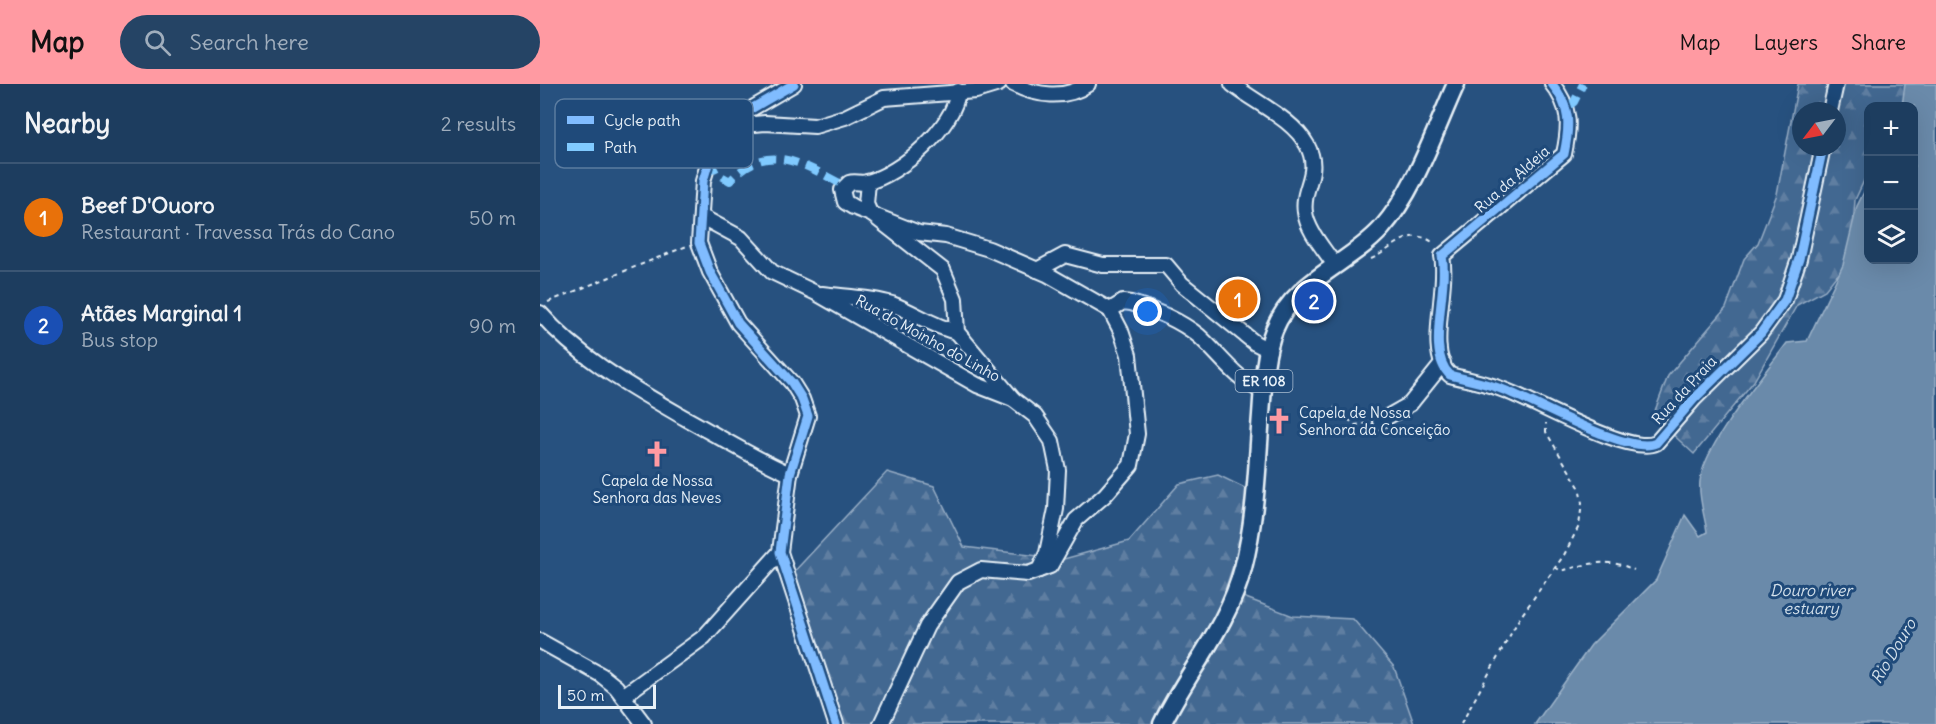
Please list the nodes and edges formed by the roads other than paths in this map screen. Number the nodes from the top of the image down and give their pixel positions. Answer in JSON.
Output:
{"nodes":[{"id":1,"x":794,"y":84,"type":"edge"},
{"id":2,"x":999,"y":84,"type":"edge"},
{"id":3,"x":1012,"y":84,"type":"edge"},
{"id":4,"x":1088,"y":84,"type":"edge"},
{"id":5,"x":1232,"y":84,"type":"edge"},
{"id":6,"x":1456,"y":84,"type":"edge"},
{"id":7,"x":1552,"y":84,"type":"edge"},
{"id":8,"x":1836,"y":84,"type":"edge"},
{"id":9,"x":958,"y":91,"type":"junction"},
{"id":10,"x":1832,"y":102,"type":"edge"},
{"id":11,"x":753,"y":107,"type":"edge"},
{"id":12,"x":753,"y":124,"type":"edge"},
{"id":13,"x":1821,"y":156,"type":"edge"},
{"id":14,"x":707,"y":168,"type":"edge"},
{"id":15,"x":868,"y":182,"type":"junction"},
{"id":16,"x":870,"y":213,"type":"junction"},
{"id":17,"x":702,"y":217,"type":"junction"},
{"id":18,"x":1334,"y":264,"type":"junction"},
{"id":19,"x":1036,"y":270,"type":"junction"},
{"id":20,"x":816,"y":293,"type":"junction"},
{"id":21,"x":542,"y":308,"type":"edge"},
{"id":22,"x":1110,"y":310,"type":"junction"},
{"id":23,"x":957,"y":332,"type":"junction"},
{"id":24,"x":1269,"y":350,"type":"junction"},
{"id":25,"x":1443,"y":363,"type":"junction"},
{"id":26,"x":1263,"y":391,"type":"junction"},
{"id":27,"x":1012,"y":399,"type":"junction"},
{"id":28,"x":1380,"y":421,"type":"road end"},
{"id":29,"x":790,"y":474,"type":"junction"},
{"id":30,"x":780,"y":552,"type":"junction"},
{"id":31,"x":1040,"y":570,"type":"junction"},
{"id":32,"x":540,"y":641,"type":"edge"},
{"id":33,"x":623,"y":696,"type":"junction"},
{"id":34,"x":644,"y":724,"type":"edge"},
{"id":35,"x":836,"y":724,"type":"edge"},
{"id":36,"x":881,"y":724,"type":"edge"},
{"id":37,"x":1162,"y":724,"type":"edge"}],
"edges":[{"from":1,"to":11,"type":"street"},
{"from":2,"to":9,"type":"street"},
{"from":3,"to":4,"type":"street"},
{"from":5,"to":18,"type":"street"},
{"from":6,"to":18,"type":"main road","number":"ER 108"},
{"from":7,"to":25,"type":"street","name":"Rua da Aldeia"},
{"from":8,"to":10,"type":"street"},
{"from":9,"to":12,"type":"street"},
{"from":9,"to":15,"type":"street"},
{"from":13,"to":25,"type":"street","name":"Rua da Praia"},
{"from":14,"to":17,"type":"street"},
{"from":15,"to":16,"type":"street"},
{"from":15,"to":16,"type":"street"},
{"from":16,"to":19,"type":"street"},
{"from":16,"to":23,"type":"street"},
{"from":17,"to":20,"type":"street","name":"Rua do Moinho do Linho"},
{"from":17,"to":29,"type":"street"},
{"from":18,"to":24,"type":"main road","number":"ER 108"},
{"from":19,"to":22,"type":"street"},
{"from":19,"to":24,"type":"street"},
{"from":20,"to":23,"type":"street"},
{"from":20,"to":27,"type":"street","name":"Rua do Moinho do Linho"},
{"from":21,"to":29,"type":"street"},
{"from":22,"to":26,"type":"street"},
{"from":22,"to":31,"type":"street"},
{"from":23,"to":27,"type":"street"},
{"from":24,"to":26,"type":"main road","number":"ER 108"},
{"from":25,"to":28,"type":"street"},
{"from":26,"to":37,"type":"main road","number":"ER 108"},
{"from":27,"to":31,"type":"street","name":"Rua do Moinho do Linho"},
{"from":29,"to":30,"type":"street"},
{"from":30,"to":33,"type":"street"},
{"from":30,"to":35,"type":"street"},
{"from":31,"to":36,"type":"street"},
{"from":32,"to":33,"type":"street"},
{"from":33,"to":34,"type":"street"}]}
